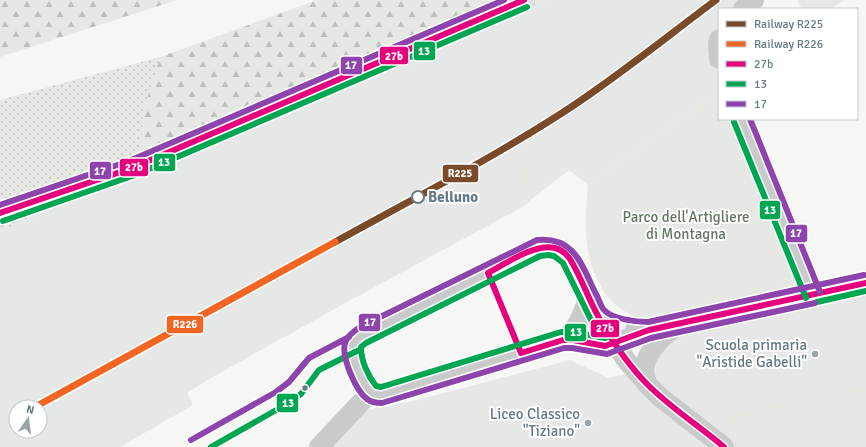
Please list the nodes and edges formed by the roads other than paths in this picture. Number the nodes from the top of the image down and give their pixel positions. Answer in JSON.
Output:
{"nodes":[{"id":1,"x":524,"y":0,"type":"edge"},
{"id":2,"x":754,"y":0,"type":"edge"},
{"id":3,"x":745,"y":8,"type":"edge"},
{"id":4,"x":741,"y":120,"type":"edge"},
{"id":5,"x":0,"y":213,"type":"edge"},
{"id":6,"x":866,"y":283,"type":"edge"},
{"id":7,"x":813,"y":295,"type":"junction"},
{"id":8,"x":588,"y":298,"type":"junction"},
{"id":9,"x":598,"y":316,"type":"junction"},
{"id":10,"x":680,"y":323,"type":"junction"},
{"id":11,"x":649,"y":330,"type":"junction"},
{"id":12,"x":563,"y":340,"type":"junction"},
{"id":13,"x":615,"y":343,"type":"junction"},
{"id":14,"x":647,"y":384,"type":"junction"},
{"id":15,"x":369,"y":391,"type":"junction"},
{"id":16,"x":319,"y":447,"type":"edge"},
{"id":17,"x":724,"y":447,"type":"edge"}],
"edges":[{"from":1,"to":5,"type":"main road"},
{"from":2,"to":3,"type":"street"},
{"from":4,"to":7,"type":"street"},
{"from":6,"to":7,"type":"street"},
{"from":7,"to":10,"type":"street"},
{"from":8,"to":9,"type":"street"},
{"from":8,"to":12,"type":"street"},
{"from":8,"to":15,"type":"street"},
{"from":9,"to":11,"type":"street"},
{"from":9,"to":13,"type":"street"},
{"from":10,"to":11,"type":"street"},
{"from":10,"to":14,"type":"street"},
{"from":11,"to":13,"type":"street"},
{"from":12,"to":13,"type":"street"},
{"from":12,"to":15,"type":"street"},
{"from":13,"to":14,"type":"street"},
{"from":14,"to":17,"type":"street"},
{"from":15,"to":16,"type":"street"}]}
